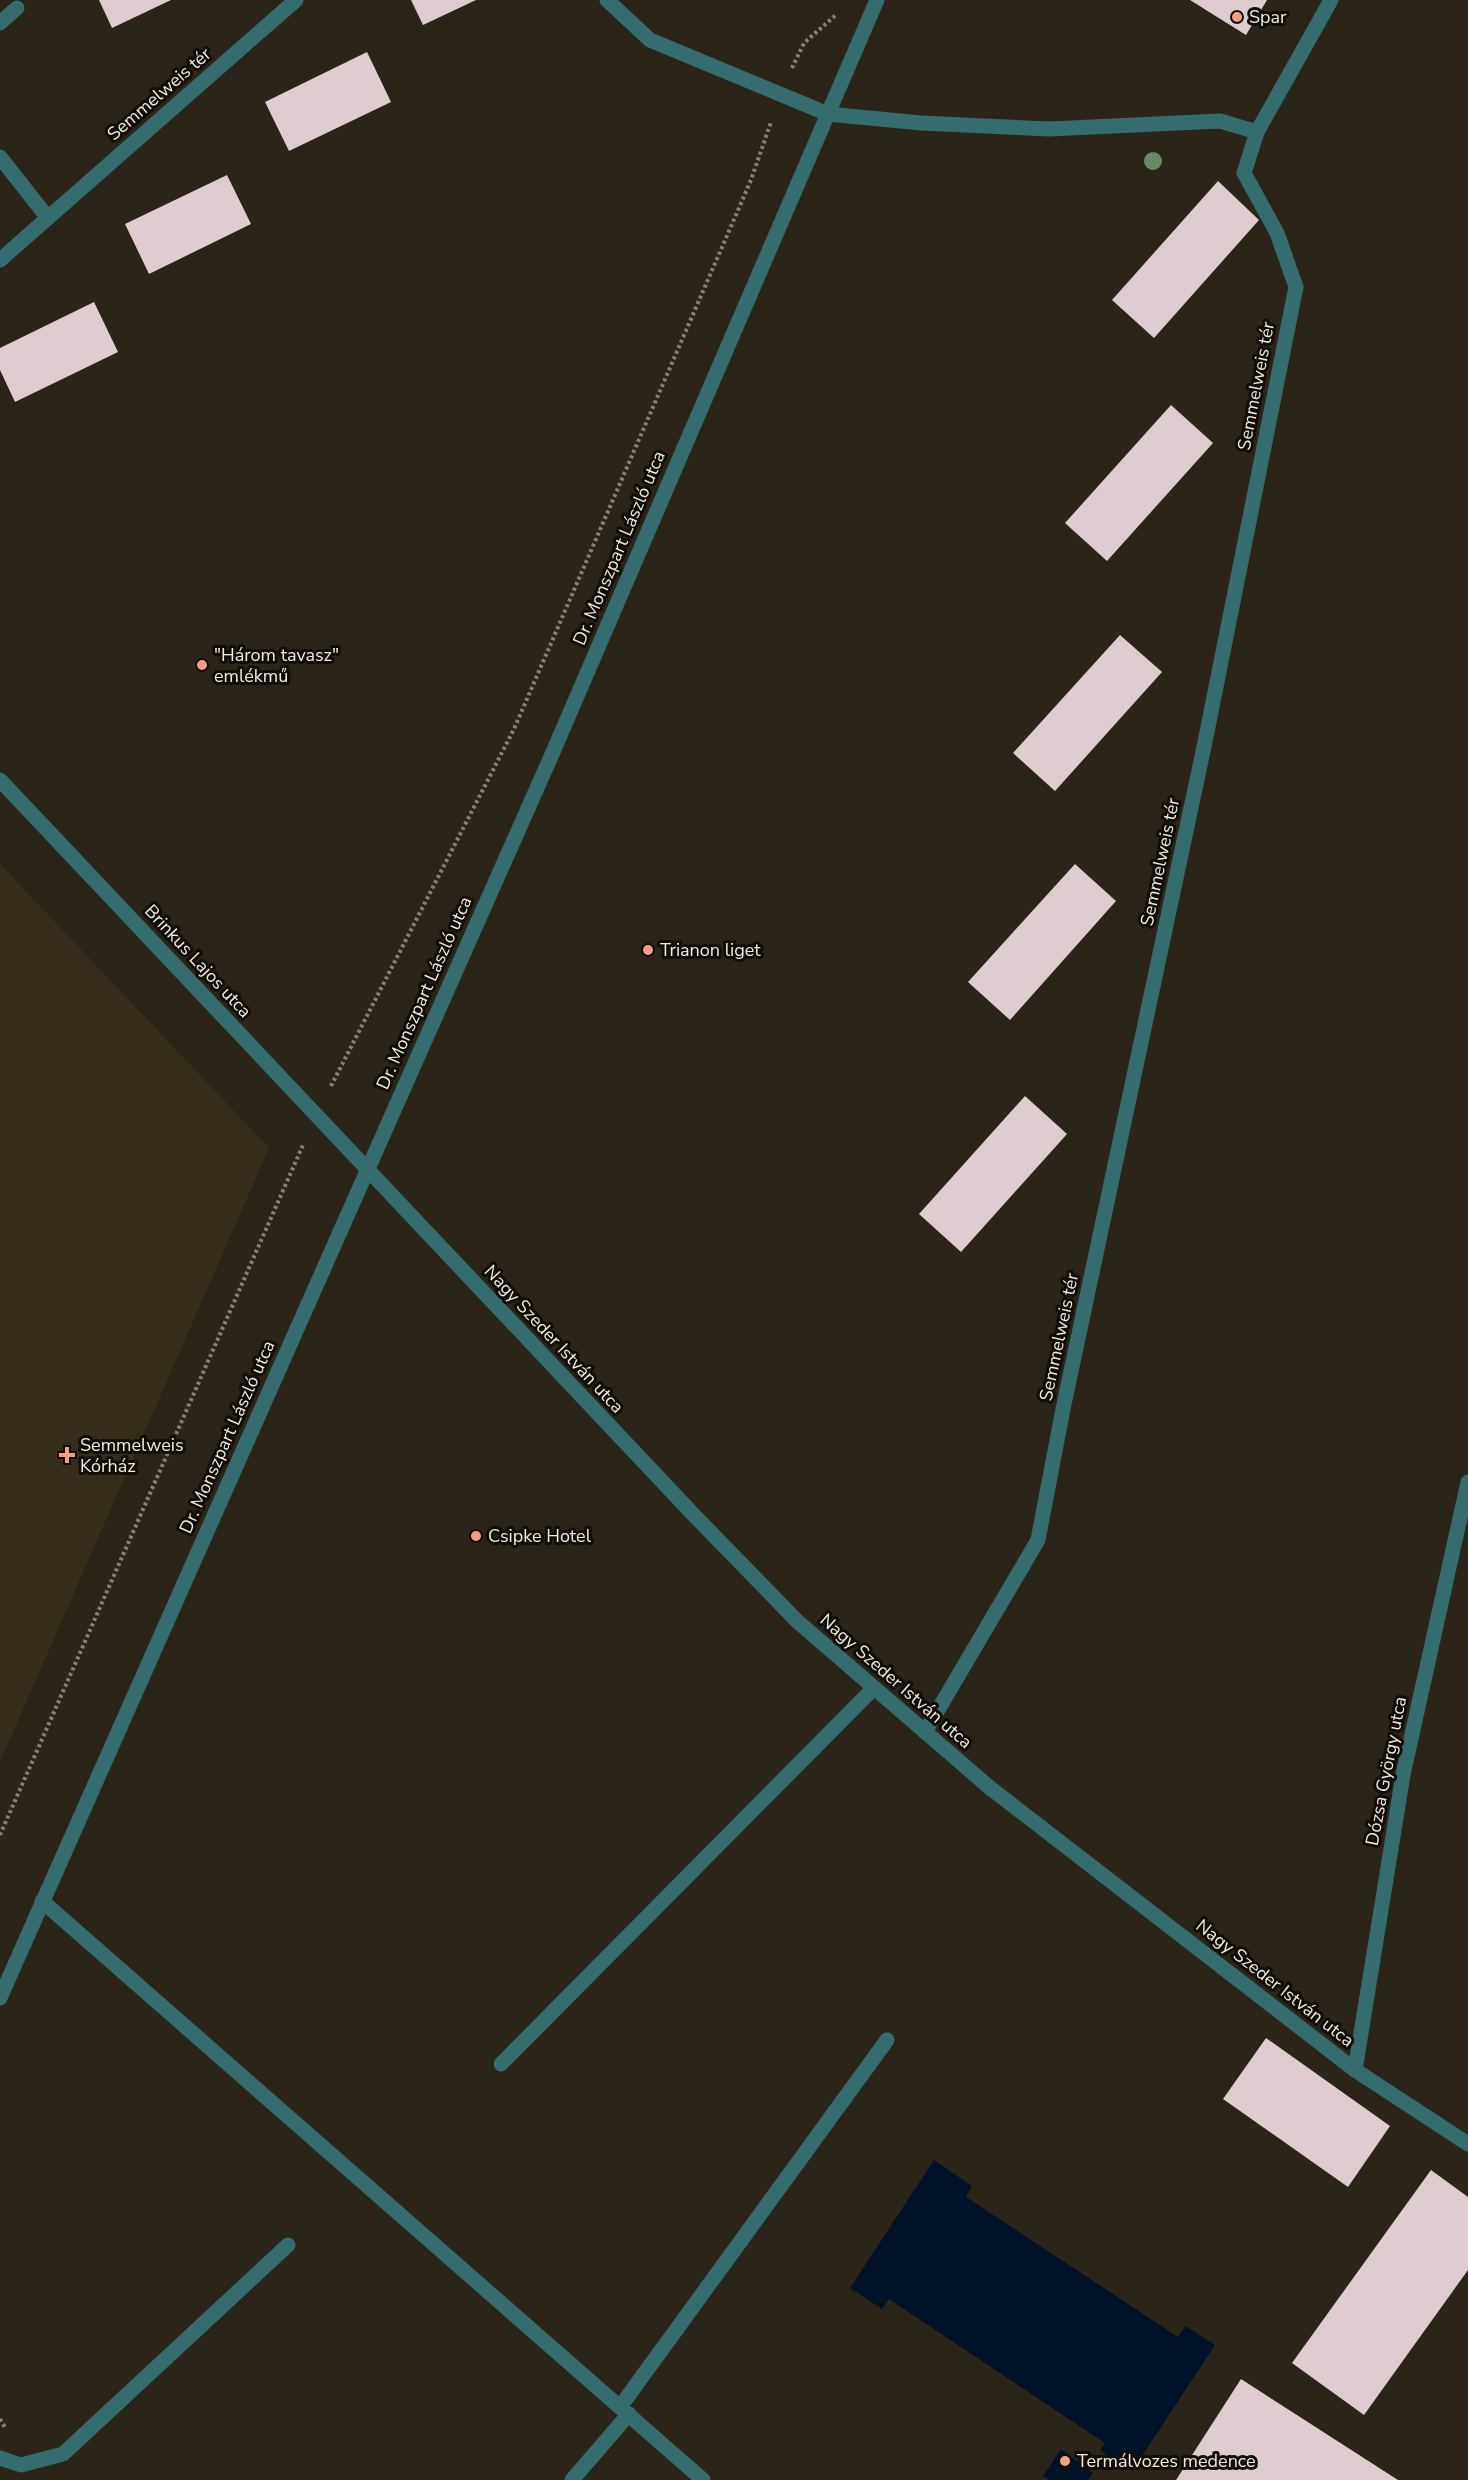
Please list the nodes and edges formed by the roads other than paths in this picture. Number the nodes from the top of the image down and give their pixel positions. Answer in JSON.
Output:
{"nodes":[{"id":1,"x":296,"y":0,"type":"edge"},
{"id":2,"x":607,"y":0,"type":"edge"},
{"id":3,"x":877,"y":0,"type":"edge"},
{"id":4,"x":1331,"y":0,"type":"edge"},
{"id":5,"x":17,"y":8,"type":"dead end"},
{"id":6,"x":0,"y":23,"type":"edge"},
{"id":7,"x":828,"y":114,"type":"junction"},
{"id":8,"x":1257,"y":132,"type":"junction"},
{"id":9,"x":0,"y":157,"type":"edge"},
{"id":10,"x":48,"y":218,"type":"junction"},
{"id":11,"x":0,"y":260,"type":"edge"},
{"id":12,"x":0,"y":780,"type":"edge"},
{"id":13,"x":368,"y":1169,"type":"junction"},
{"id":14,"x":1468,"y":1485,"type":"edge"},
{"id":15,"x":874,"y":1688,"type":"junction"},
{"id":16,"x":925,"y":1731,"type":"junction"},
{"id":17,"x":42,"y":1901,"type":"junction"},
{"id":18,"x":1,"y":1993,"type":"edge"},
{"id":19,"x":887,"y":2040,"type":"dead end"},
{"id":20,"x":501,"y":2064,"type":"dead end"},
{"id":21,"x":1355,"y":2070,"type":"junction"},
{"id":22,"x":1468,"y":2144,"type":"edge"},
{"id":23,"x":288,"y":2246,"type":"dead end"},
{"id":24,"x":624,"y":2411,"type":"junction"},
{"id":25,"x":0,"y":2458,"type":"edge"},
{"id":26,"x":572,"y":2480,"type":"edge"},
{"id":27,"x":703,"y":2480,"type":"edge"}],
"edges":[{"from":1,"to":10,"type":"street","name":"Semmelweis tér"},
{"from":2,"to":7,"type":"street"},
{"from":3,"to":7,"type":"street","name":"Dr. Monszpart László utca"},
{"from":4,"to":8,"type":"street","name":"Semmelweis tér"},
{"from":5,"to":6,"type":"street"},
{"from":7,"to":8,"type":"street"},
{"from":7,"to":13,"type":"street","name":"Dr. Monszpart László utca"},
{"from":8,"to":16,"type":"street","name":"Semmelweis tér"},
{"from":9,"to":10,"type":"street"},
{"from":10,"to":11,"type":"street","name":"Semmelweis tér"},
{"from":12,"to":13,"type":"street","name":"Brinkus Lajos utca"},
{"from":13,"to":15,"type":"street","name":"Nagy Szeder István utca"},
{"from":13,"to":17,"type":"street","name":"Dr. Monszpart László utca"},
{"from":14,"to":21,"type":"street","name":"Dózsa György utca"},
{"from":15,"to":16,"type":"street","name":"Nagy Szeder István utca"},
{"from":15,"to":20,"type":"street"},
{"from":16,"to":21,"type":"street","name":"Nagy Szeder István utca"},
{"from":17,"to":18,"type":"street","name":"Dr. Monszpart László utca"},
{"from":17,"to":24,"type":"street"},
{"from":19,"to":24,"type":"street"},
{"from":21,"to":22,"type":"street","name":"Nagy Szeder István utca"},
{"from":23,"to":25,"type":"street"},
{"from":24,"to":26,"type":"street"},
{"from":24,"to":27,"type":"street"}]}
